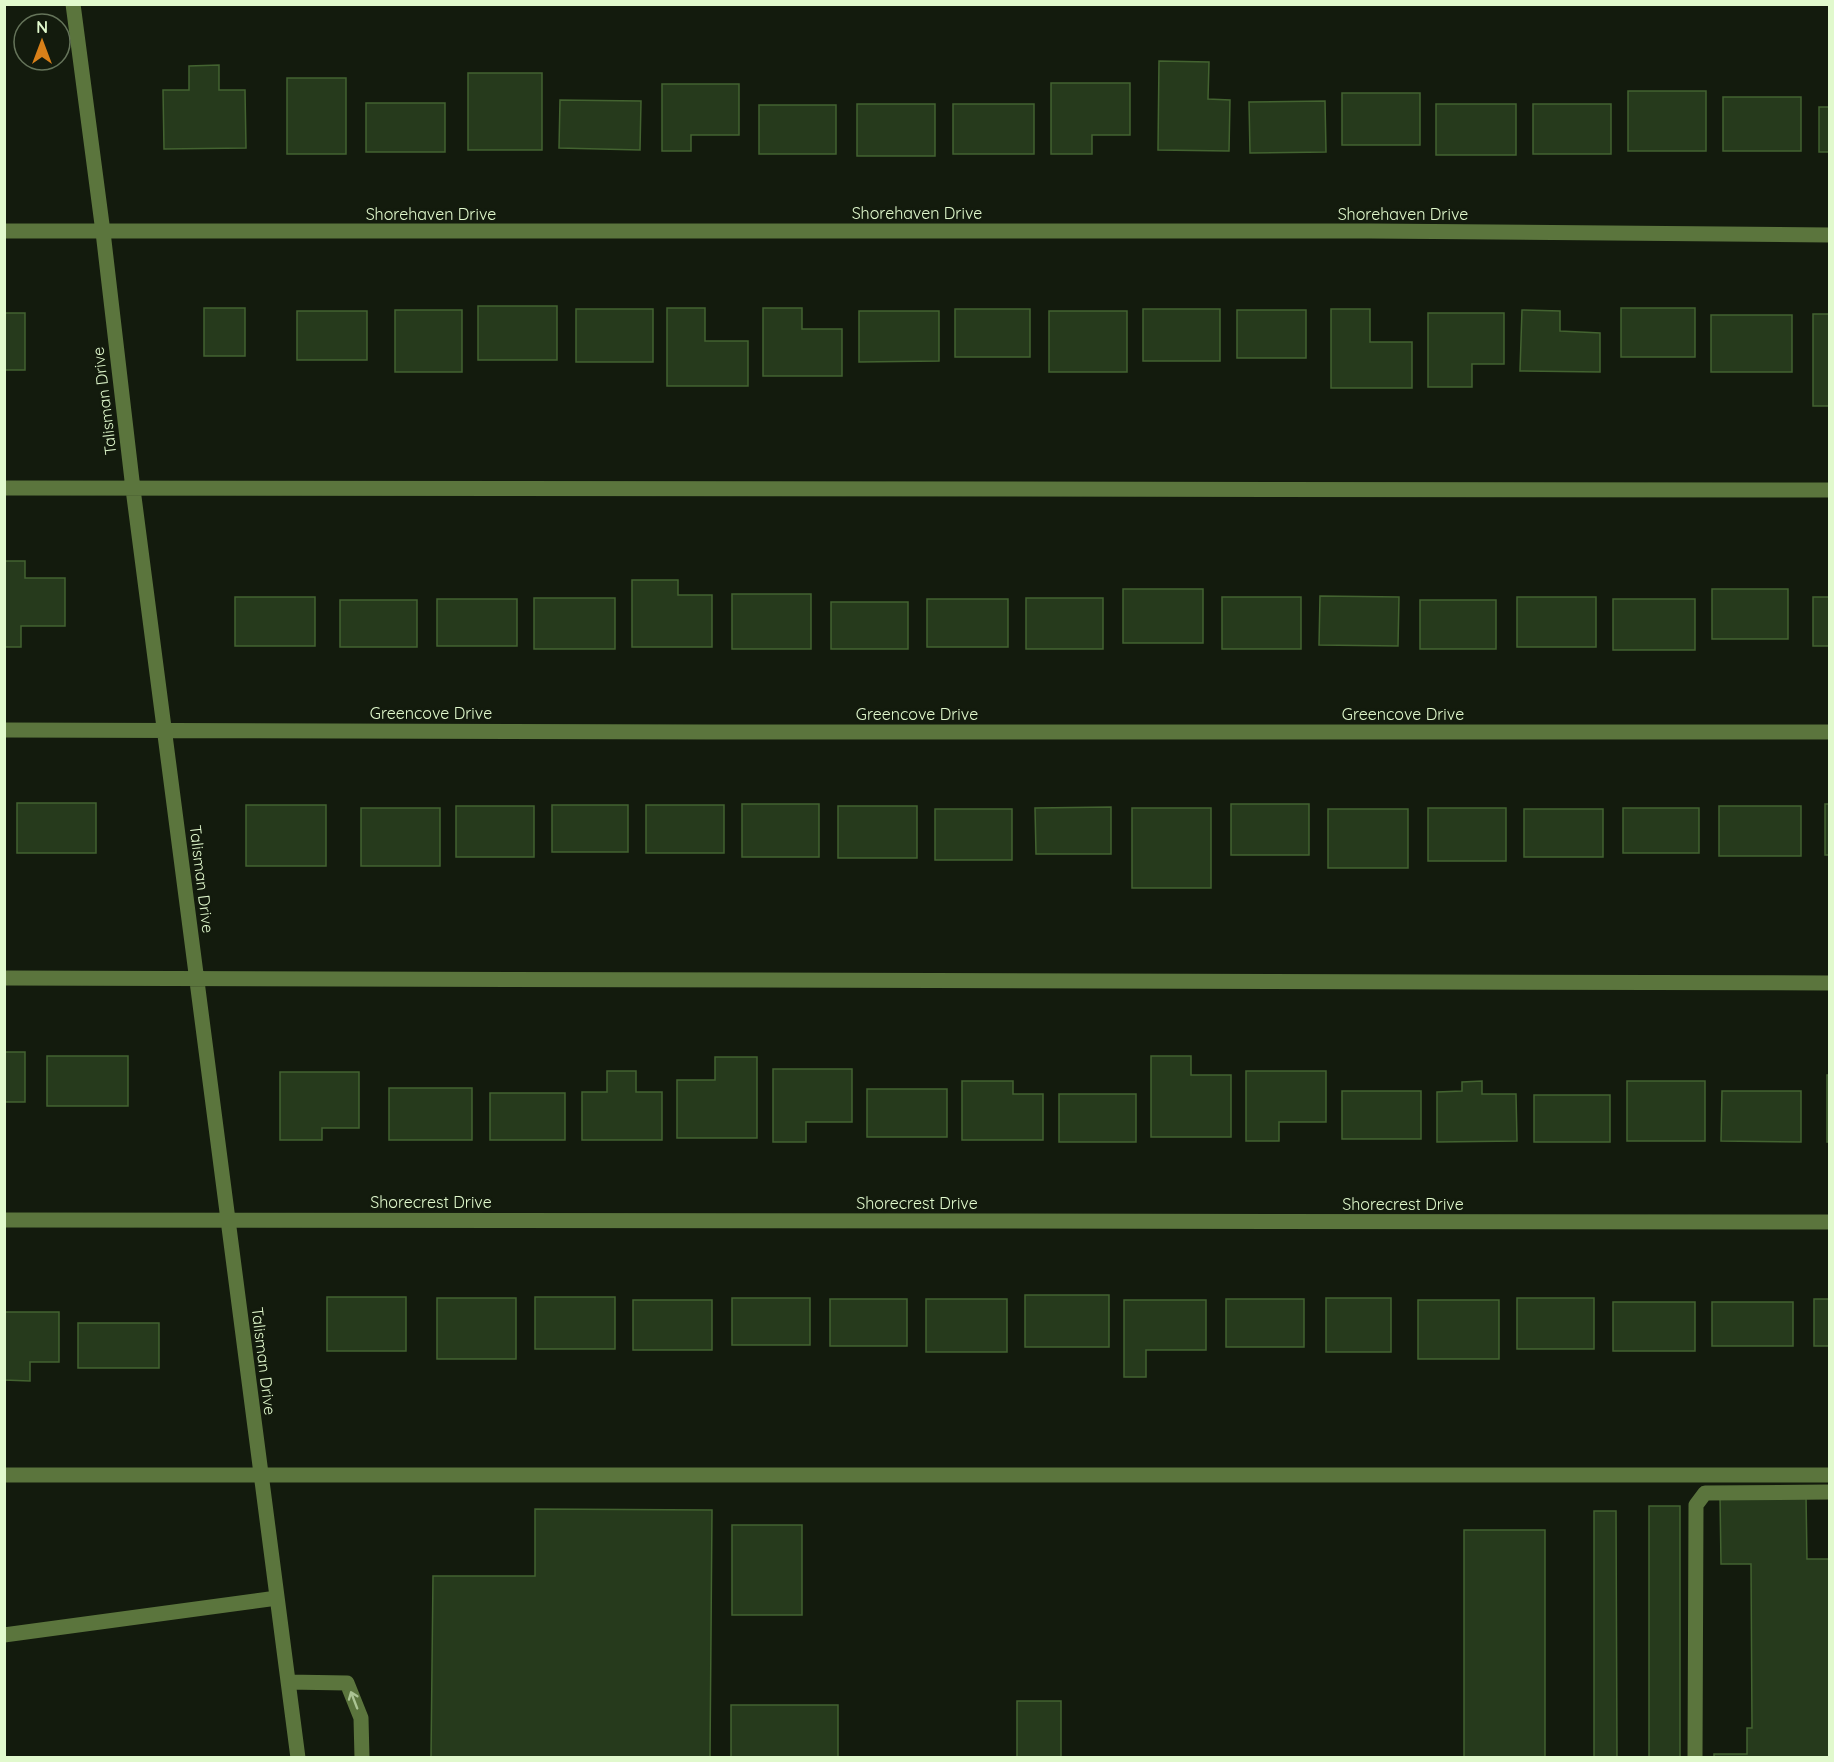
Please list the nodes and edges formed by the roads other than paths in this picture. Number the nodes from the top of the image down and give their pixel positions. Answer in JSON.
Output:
{"nodes":[{"id":1,"x":73,"y":4,"type":"edge"},
{"id":2,"x":4,"y":231,"type":"edge"},
{"id":3,"x":103,"y":232,"type":"junction"},
{"id":4,"x":1830,"y":235,"type":"edge"},
{"id":5,"x":4,"y":488,"type":"edge"},
{"id":6,"x":133,"y":489,"type":"junction"},
{"id":7,"x":1830,"y":490,"type":"edge"},
{"id":8,"x":4,"y":730,"type":"edge"},
{"id":9,"x":164,"y":730,"type":"junction"},
{"id":10,"x":1830,"y":732,"type":"edge"},
{"id":11,"x":4,"y":978,"type":"edge"},
{"id":12,"x":197,"y":978,"type":"junction"},
{"id":13,"x":1830,"y":983,"type":"edge"},
{"id":14,"x":4,"y":1220,"type":"edge"},
{"id":15,"x":228,"y":1220,"type":"junction"},
{"id":16,"x":1830,"y":1222,"type":"edge"},
{"id":17,"x":4,"y":1475,"type":"edge"},
{"id":18,"x":260,"y":1475,"type":"junction"},
{"id":19,"x":1830,"y":1475,"type":"edge"},
{"id":20,"x":1830,"y":1492,"type":"edge"},
{"id":21,"x":277,"y":1598,"type":"junction"},
{"id":22,"x":4,"y":1635,"type":"edge"},
{"id":23,"x":288,"y":1682,"type":"junction"},
{"id":24,"x":298,"y":1758,"type":"edge"},
{"id":25,"x":362,"y":1758,"type":"edge"},
{"id":26,"x":1695,"y":1758,"type":"edge"}],
"edges":[{"from":1,"to":3,"type":"street","name":"Talisman Drive"},
{"from":2,"to":3,"type":"street","name":"Shorehaven Drive"},
{"from":3,"to":4,"type":"street","name":"Shorehaven Drive"},
{"from":3,"to":6,"type":"street","name":"Talisman Drive"},
{"from":5,"to":6,"type":"street"},
{"from":6,"to":7,"type":"street"},
{"from":6,"to":9,"type":"street","name":"Talisman Drive"},
{"from":8,"to":9,"type":"street","name":"Greencove Drive"},
{"from":9,"to":10,"type":"street","name":"Greencove Drive"},
{"from":9,"to":12,"type":"street","name":"Talisman Drive"},
{"from":11,"to":12,"type":"street"},
{"from":12,"to":13,"type":"street"},
{"from":12,"to":15,"type":"street","name":"Talisman Drive"},
{"from":14,"to":15,"type":"street","name":"Shorecrest Drive"},
{"from":15,"to":16,"type":"street","name":"Shorecrest Drive"},
{"from":15,"to":18,"type":"street","name":"Talisman Drive"},
{"from":17,"to":18,"type":"street"},
{"from":18,"to":19,"type":"street"},
{"from":18,"to":21,"type":"street","name":"Talisman Drive"},
{"from":20,"to":26,"type":"street"},
{"from":21,"to":22,"type":"street"},
{"from":21,"to":23,"type":"street","name":"Talisman Drive"},
{"from":23,"to":24,"type":"street","name":"Talisman Drive"},
{"from":25,"to":23,"type":"street","one_way":true}]}
